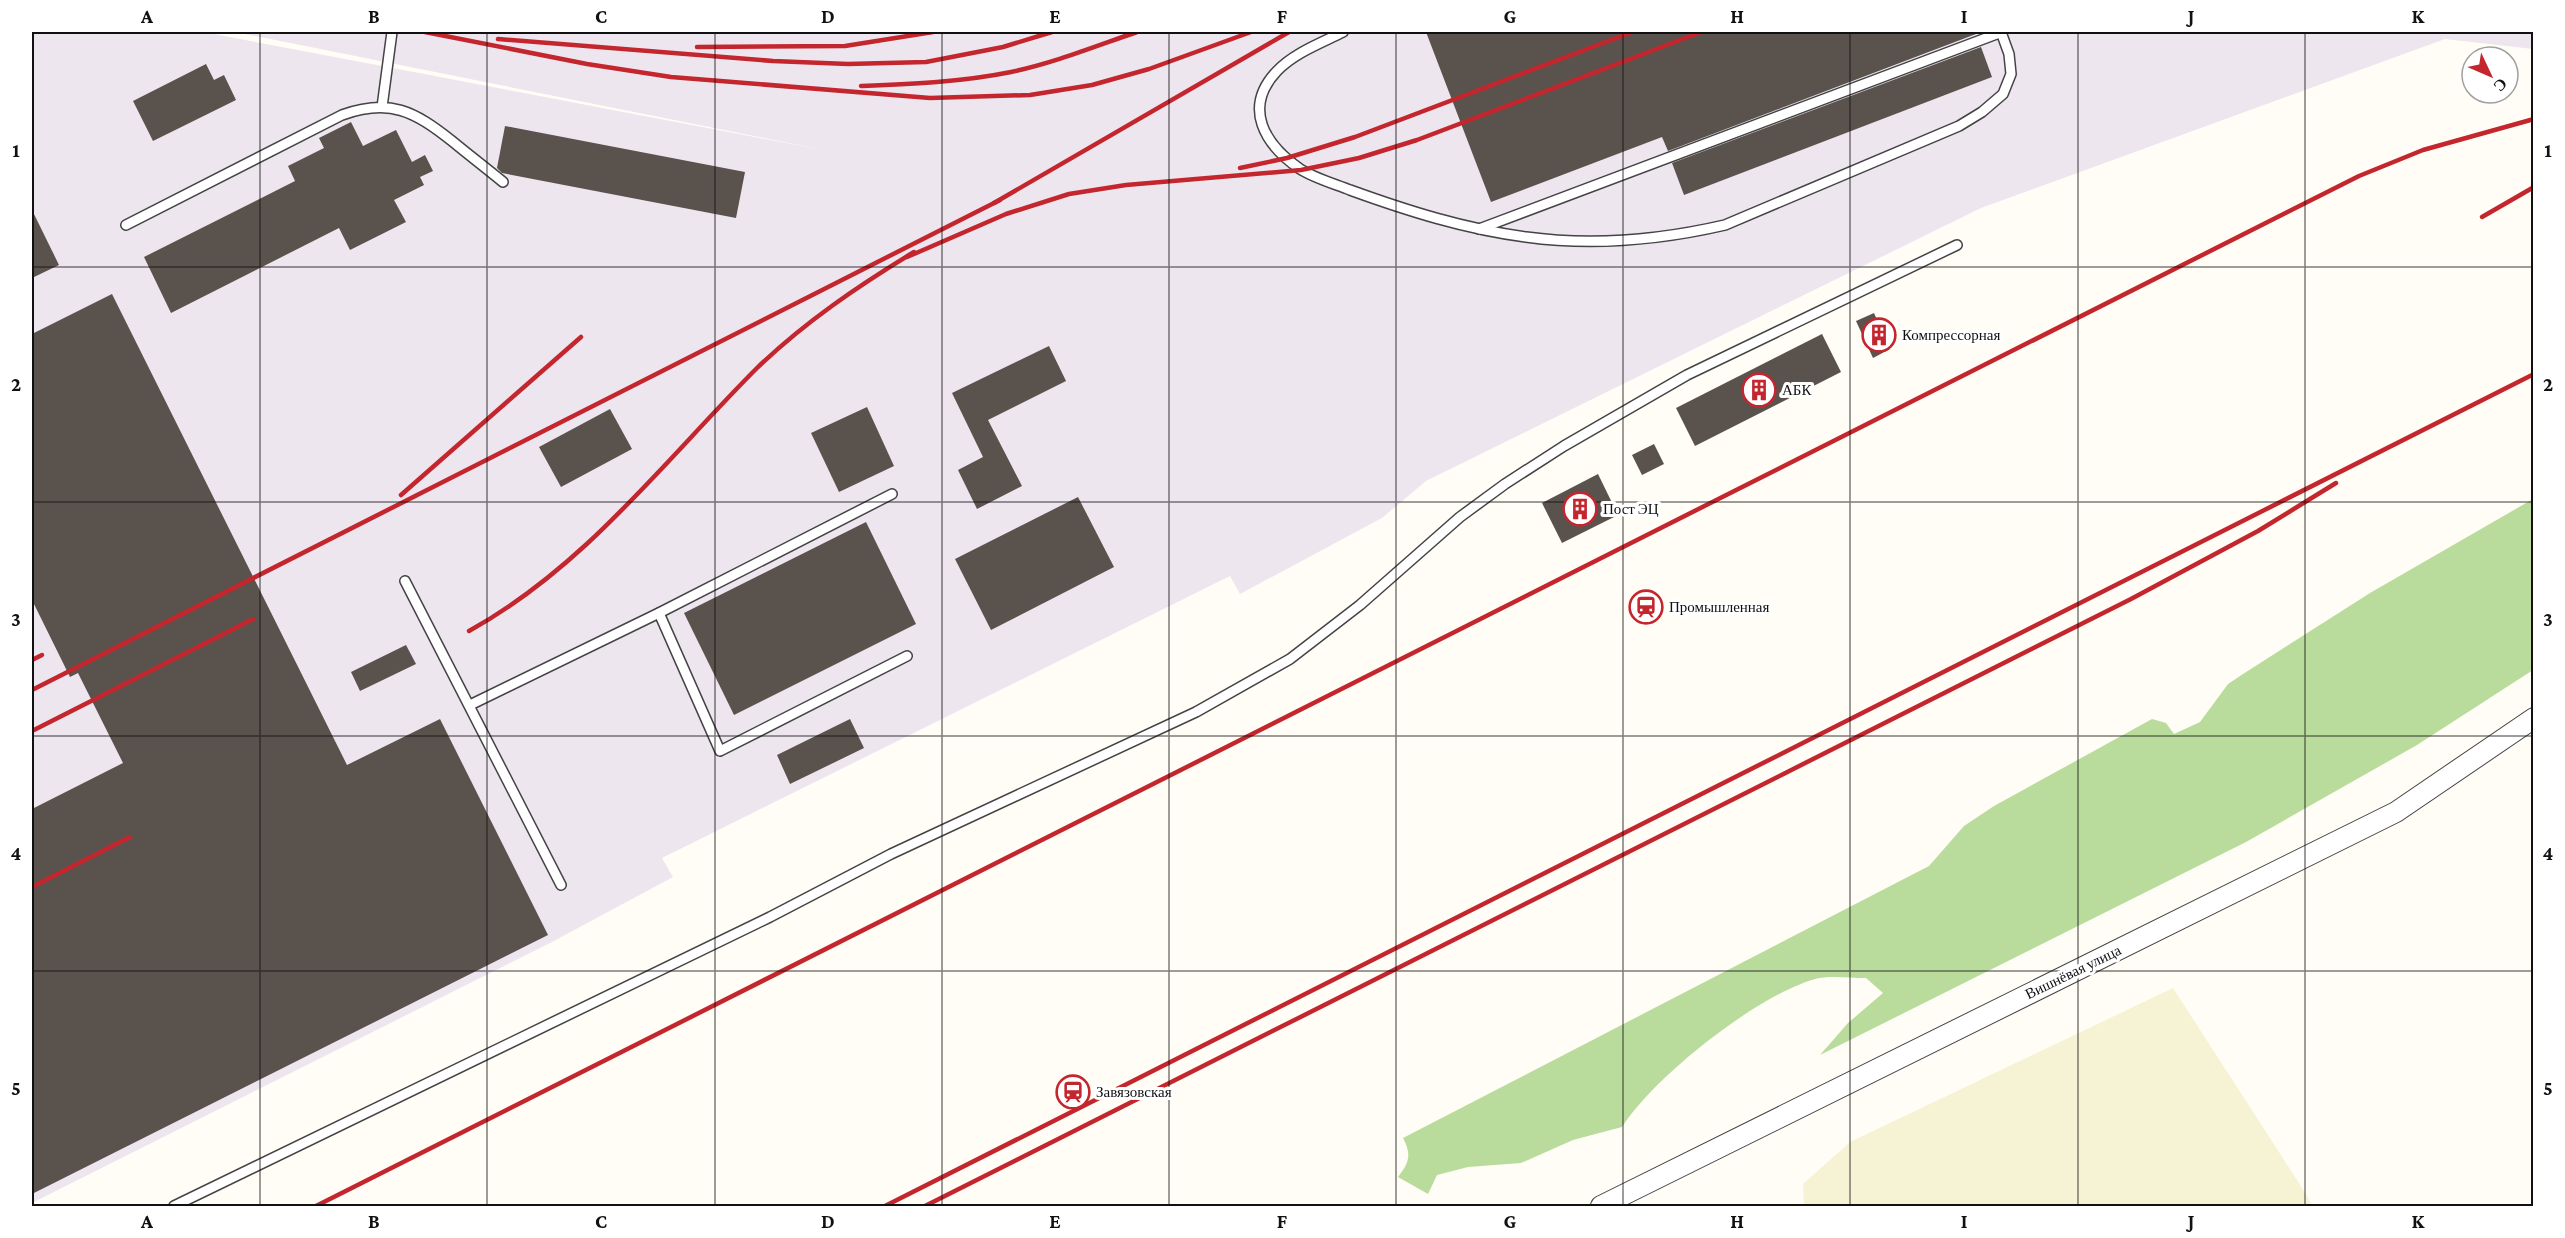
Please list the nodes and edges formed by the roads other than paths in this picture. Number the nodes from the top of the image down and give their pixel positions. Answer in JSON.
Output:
{"nodes":[{"id":1,"x":392,"y":32,"type":"edge"},
{"id":2,"x":1343,"y":32,"type":"edge"},
{"id":3,"x":2001,"y":32,"type":"edge"},
{"id":4,"x":382,"y":107,"type":"junction"},
{"id":5,"x":503,"y":182,"type":"dead end"},
{"id":6,"x":126,"y":225,"type":"dead end"},
{"id":7,"x":1479,"y":229,"type":"junction"},
{"id":8,"x":1957,"y":245,"type":"dead end"},
{"id":9,"x":892,"y":494,"type":"dead end"},
{"id":10,"x":405,"y":581,"type":"dead end"},
{"id":11,"x":659,"y":613,"type":"junction"},
{"id":12,"x":907,"y":656,"type":"dead end"},
{"id":13,"x":470,"y":705,"type":"junction"},
{"id":14,"x":2534,"y":718,"type":"edge"},
{"id":15,"x":561,"y":885,"type":"dead end"},
{"id":16,"x":1609,"y":1205,"type":"edge"},
{"id":17,"x":174,"y":1206,"type":"edge"}],
"edges":[{"from":1,"to":4,"type":"lane"},
{"from":2,"to":7,"type":"lane"},
{"from":3,"to":7,"type":"lane"},
{"from":3,"to":7,"type":"lane"},
{"from":4,"to":5,"type":"lane"},
{"from":4,"to":6,"type":"lane"},
{"from":8,"to":17,"type":"lane"},
{"from":9,"to":11,"type":"lane"},
{"from":10,"to":13,"type":"lane"},
{"from":11,"to":12,"type":"lane"},
{"from":11,"to":13,"type":"lane"},
{"from":13,"to":15,"type":"lane"},
{"from":14,"to":16,"type":"street","name":"Вишнёвая улица"}]}
